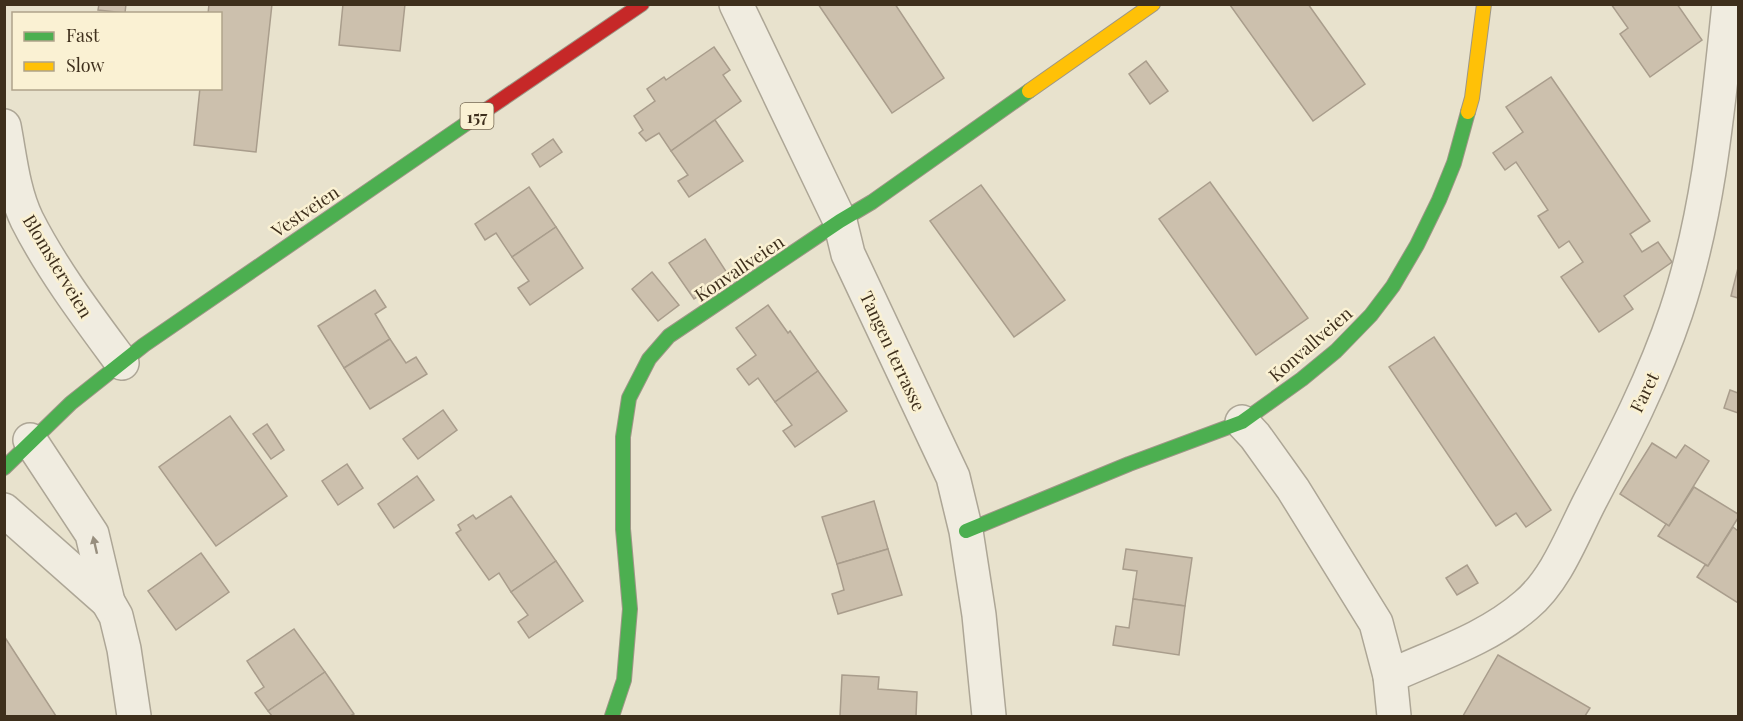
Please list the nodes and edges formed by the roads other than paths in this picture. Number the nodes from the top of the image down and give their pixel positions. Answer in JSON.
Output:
{"nodes":[{"id":1,"x":642,"y":4,"type":"edge"},
{"id":2,"x":736,"y":4,"type":"edge"},
{"id":3,"x":1153,"y":4,"type":"edge"},
{"id":4,"x":1484,"y":4,"type":"edge"},
{"id":5,"x":1729,"y":4,"type":"edge"},
{"id":6,"x":4,"y":126,"type":"edge"},
{"id":7,"x":840,"y":221,"type":"junction"},
{"id":8,"x":122,"y":363,"type":"junction"},
{"id":9,"x":1242,"y":422,"type":"junction"},
{"id":10,"x":30,"y":440,"type":"junction"},
{"id":11,"x":4,"y":468,"type":"edge"},
{"id":12,"x":4,"y":510,"type":"edge"},
{"id":13,"x":966,"y":531,"type":"junction"},
{"id":14,"x":108,"y":602,"type":"junction"},
{"id":15,"x":1390,"y":676,"type":"junction"},
{"id":16,"x":134,"y":717,"type":"edge"},
{"id":17,"x":612,"y":717,"type":"edge"},
{"id":18,"x":990,"y":717,"type":"edge"},
{"id":19,"x":1394,"y":717,"type":"edge"}],
"edges":[{"from":1,"to":8,"type":"street","name":"Vestveien","number":"157"},
{"from":2,"to":7,"type":"street","name":"Tangen terrasse"},
{"from":3,"to":7,"type":"street","name":"Konvallveien"},
{"from":4,"to":9,"type":"street","name":"Konvallveien"},
{"from":5,"to":15,"type":"street","name":"Faret"},
{"from":6,"to":8,"type":"street","name":"Blomsterveien"},
{"from":7,"to":13,"type":"street","name":"Tangen terrasse"},
{"from":7,"to":17,"type":"street","name":"Konvallveien"},
{"from":8,"to":10,"type":"street","name":"Vestveien","number":"157"},
{"from":9,"to":13,"type":"street","name":"Konvallveien"},
{"from":9,"to":15,"type":"street"},
{"from":10,"to":11,"type":"street","name":"Vestveien","number":"157"},
{"from":14,"to":10,"type":"street","one_way":true},
{"from":12,"to":14,"type":"street"},
{"from":13,"to":18,"type":"street","name":"Tangen terrasse"},
{"from":14,"to":16,"type":"street"},
{"from":15,"to":19,"type":"street"}]}
